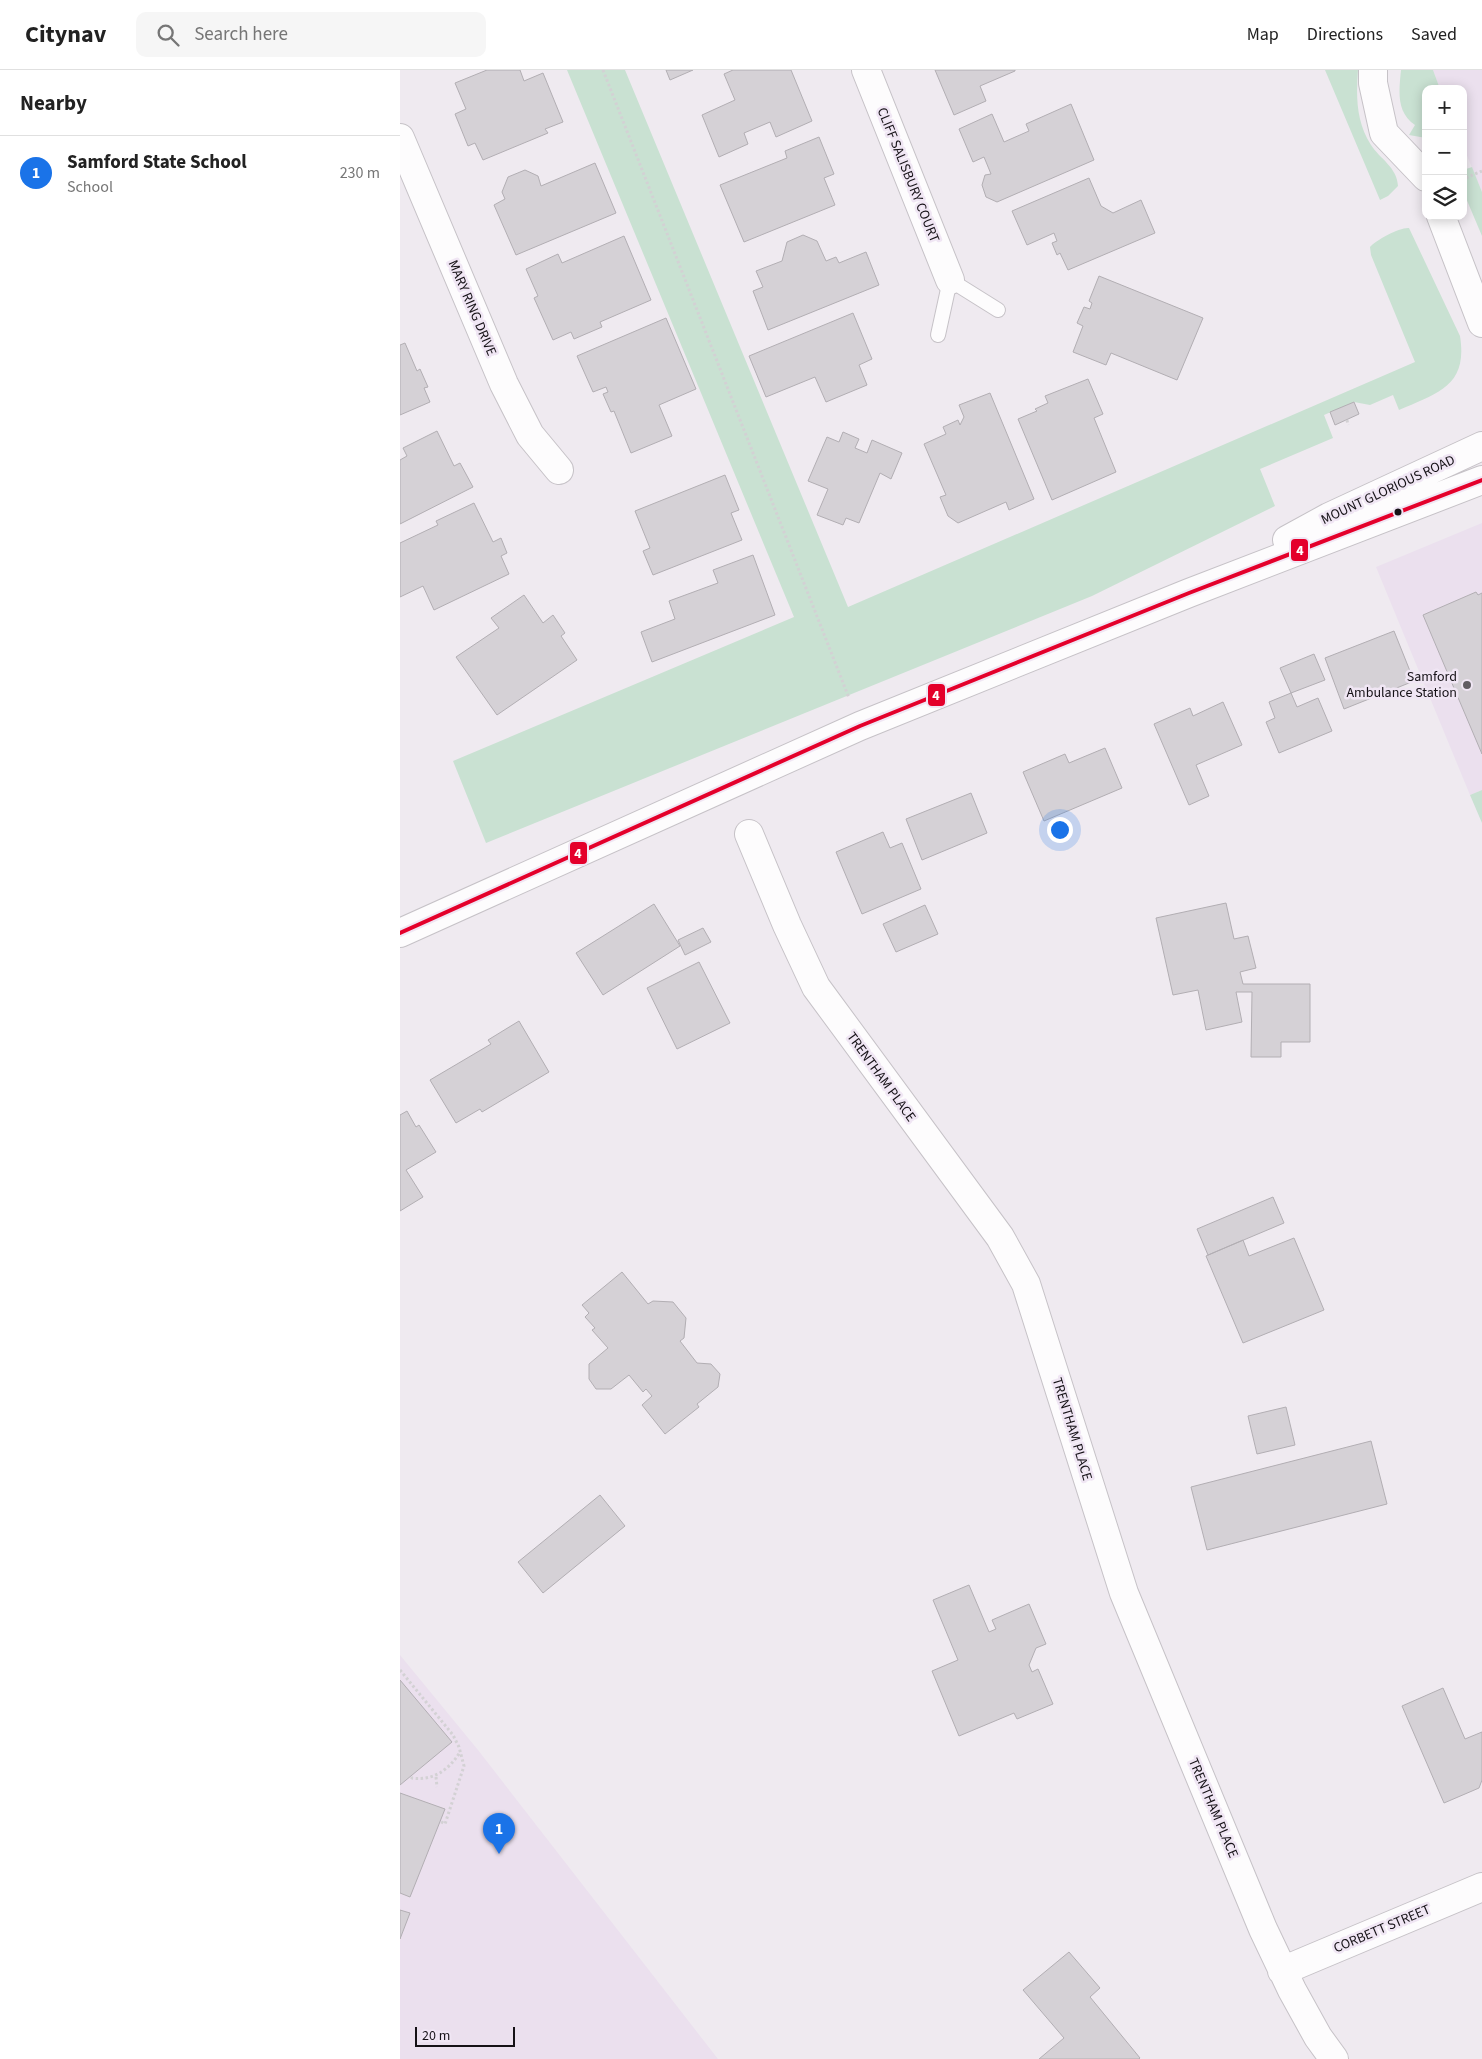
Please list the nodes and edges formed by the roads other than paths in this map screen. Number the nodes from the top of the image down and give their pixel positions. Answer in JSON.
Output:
{"nodes":[{"id":1,"x":866,"y":70,"type":"edge"},
{"id":2,"x":1373,"y":70,"type":"edge"},
{"id":3,"x":400,"y":138,"type":"edge"},
{"id":4,"x":1424,"y":175,"type":"edge"},
{"id":5,"x":1443,"y":220,"type":"edge"},
{"id":6,"x":950,"y":280,"type":"junction"},
{"id":7,"x":998,"y":310,"type":"dead end"},
{"id":8,"x":1482,"y":323,"type":"edge"},
{"id":9,"x":938,"y":335,"type":"dead end"},
{"id":10,"x":1482,"y":446,"type":"edge"},
{"id":11,"x":559,"y":470,"type":"dead end"},
{"id":12,"x":1482,"y":480,"type":"edge"},
{"id":13,"x":1189,"y":593,"type":"junction"},
{"id":14,"x":749,"y":834,"type":"dead end"},
{"id":15,"x":400,"y":933,"type":"edge"},
{"id":16,"x":1482,"y":1887,"type":"edge"},
{"id":17,"x":1282,"y":1971,"type":"junction"},
{"id":18,"x":1334,"y":2059,"type":"edge"}],
"edges":[{"from":1,"to":6,"type":"street","name":"CLIFF SALISBURY COURT"},
{"from":2,"to":4,"type":"street"},
{"from":3,"to":11,"type":"street","name":"MARY RING DRIVE"},
{"from":5,"to":8,"type":"street"},
{"from":6,"to":7,"type":"lane"},
{"from":6,"to":9,"type":"lane"},
{"from":10,"to":13,"type":"street","name":"MOUNT GLORIOUS ROAD"},
{"from":12,"to":13,"type":"street","name":"MOUNT GLORIOUS ROAD"},
{"from":13,"to":15,"type":"street","name":"MOUNT GLORIOUS ROAD"},
{"from":14,"to":17,"type":"street","name":"TRENTHAM PLACE"},
{"from":16,"to":17,"type":"street","name":"CORBETT STREET"},
{"from":17,"to":18,"type":"street","name":"TRENTHAM PLACE"}]}
